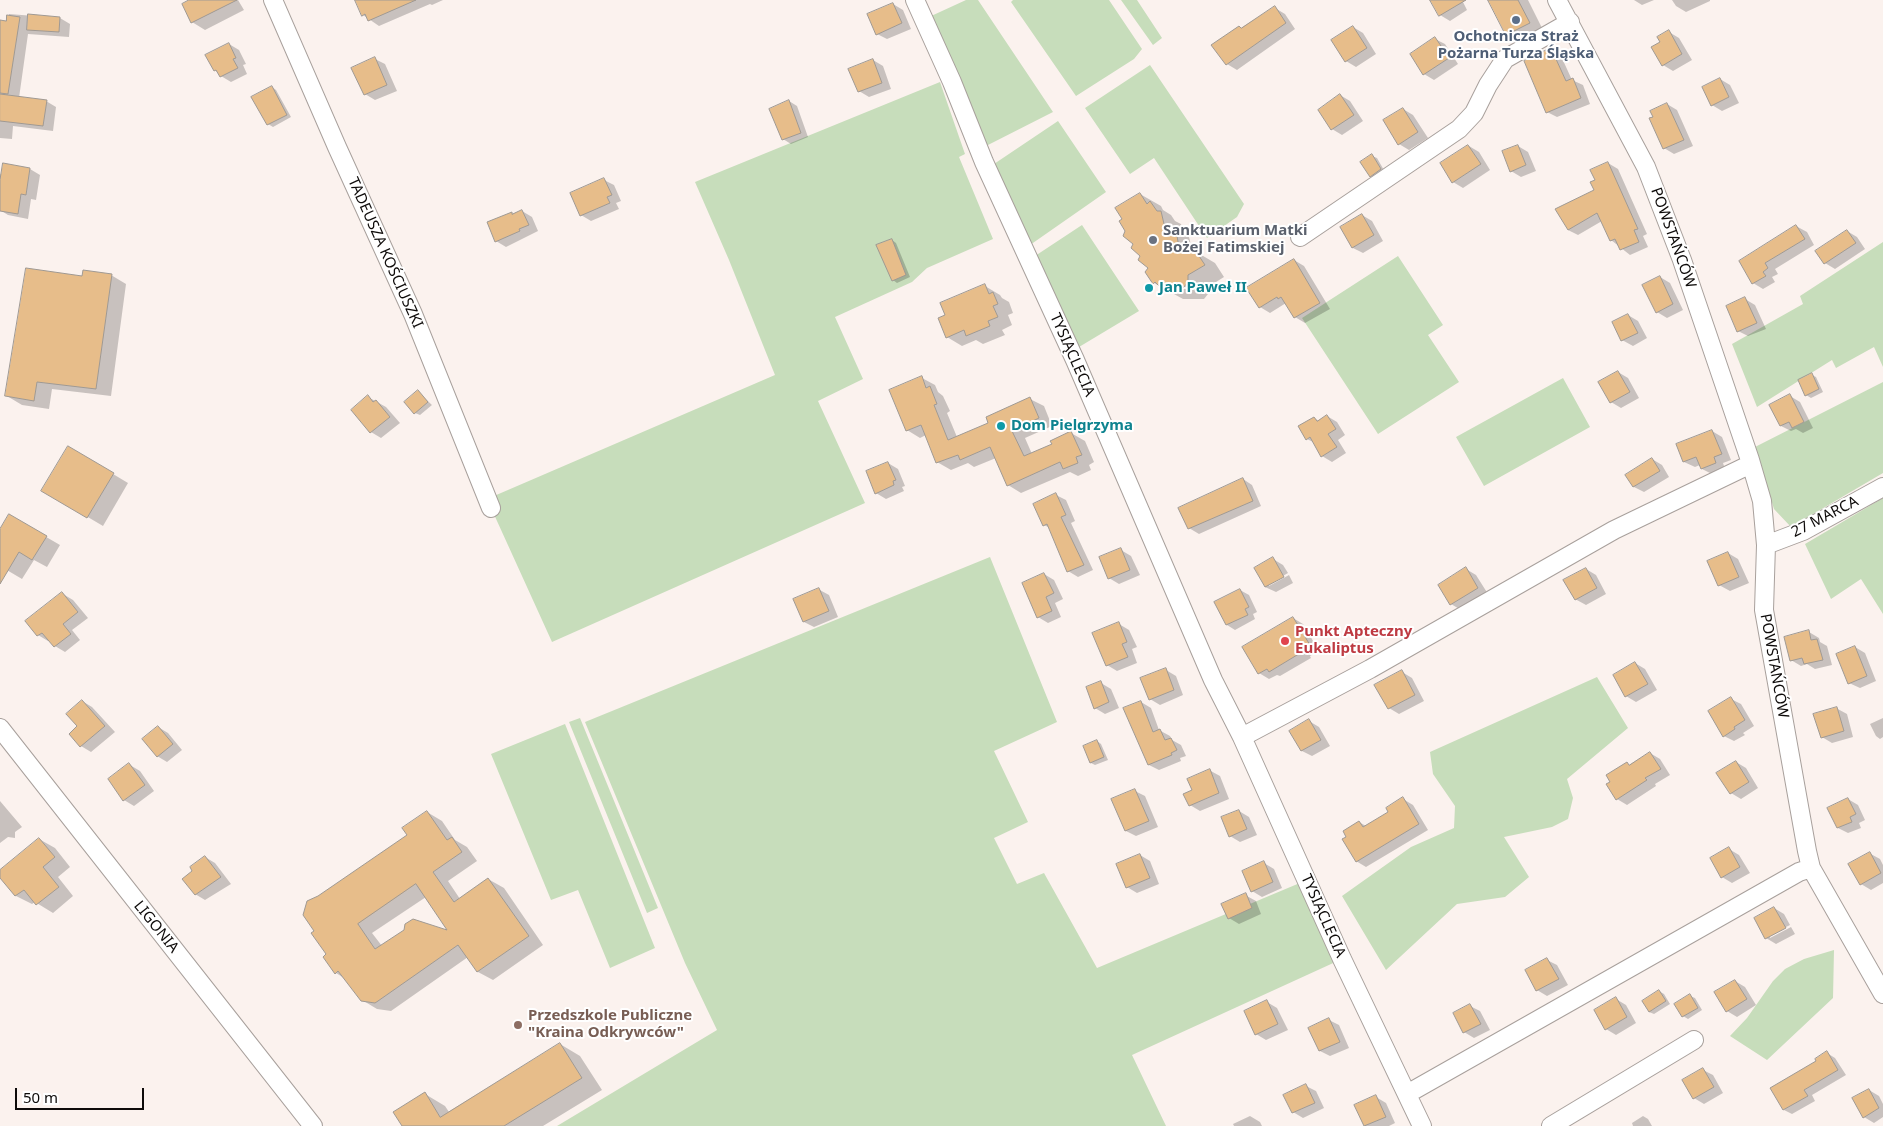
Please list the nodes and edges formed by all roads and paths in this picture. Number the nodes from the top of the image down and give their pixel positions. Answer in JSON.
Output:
{"nodes":[{"id":1,"x":273,"y":0,"type":"edge"},
{"id":2,"x":914,"y":0,"type":"edge"},
{"id":3,"x":1557,"y":0,"type":"edge"},
{"id":4,"x":1570,"y":22,"type":"junction"},
{"id":5,"x":1300,"y":237,"type":"dead end"},
{"id":6,"x":1751,"y":464,"type":"junction"},
{"id":7,"x":1883,"y":487,"type":"edge"},
{"id":8,"x":491,"y":508,"type":"dead end"},
{"id":9,"x":1766,"y":545,"type":"junction"},
{"id":10,"x":0,"y":728,"type":"edge"},
{"id":11,"x":1242,"y":737,"type":"junction"},
{"id":12,"x":1811,"y":868,"type":"junction"},
{"id":13,"x":1883,"y":994,"type":"edge"},
{"id":14,"x":1694,"y":1040,"type":"dead end"},
{"id":15,"x":1407,"y":1094,"type":"junction"},
{"id":16,"x":312,"y":1126,"type":"edge"},
{"id":17,"x":1422,"y":1126,"type":"edge"},
{"id":18,"x":1551,"y":1126,"type":"edge"}],
"edges":[{"from":1,"to":8,"type":"street","name":"TADEUSZA KOŚCIUSZKI"},
{"from":2,"to":11,"type":"street","name":"TYSIĄCLECIA"},
{"from":3,"to":4,"type":"street","name":"POWSTAŃCÓW"},
{"from":4,"to":5,"type":"street"},
{"from":4,"to":6,"type":"street","name":"POWSTAŃCÓW"},
{"from":6,"to":9,"type":"street","name":"POWSTAŃCÓW"},
{"from":6,"to":11,"type":"street"},
{"from":7,"to":9,"type":"street","name":"27 MARCA"},
{"from":9,"to":12,"type":"street","name":"POWSTAŃCÓW"},
{"from":10,"to":16,"type":"street","name":"LIGONIA"},
{"from":11,"to":15,"type":"street","name":"TYSIĄCLECIA"},
{"from":12,"to":13,"type":"street","name":"POWSTAŃCÓW"},
{"from":12,"to":15,"type":"street"},
{"from":14,"to":18,"type":"street"},
{"from":15,"to":17,"type":"street","name":"TYSIĄCLECIA"}]}
